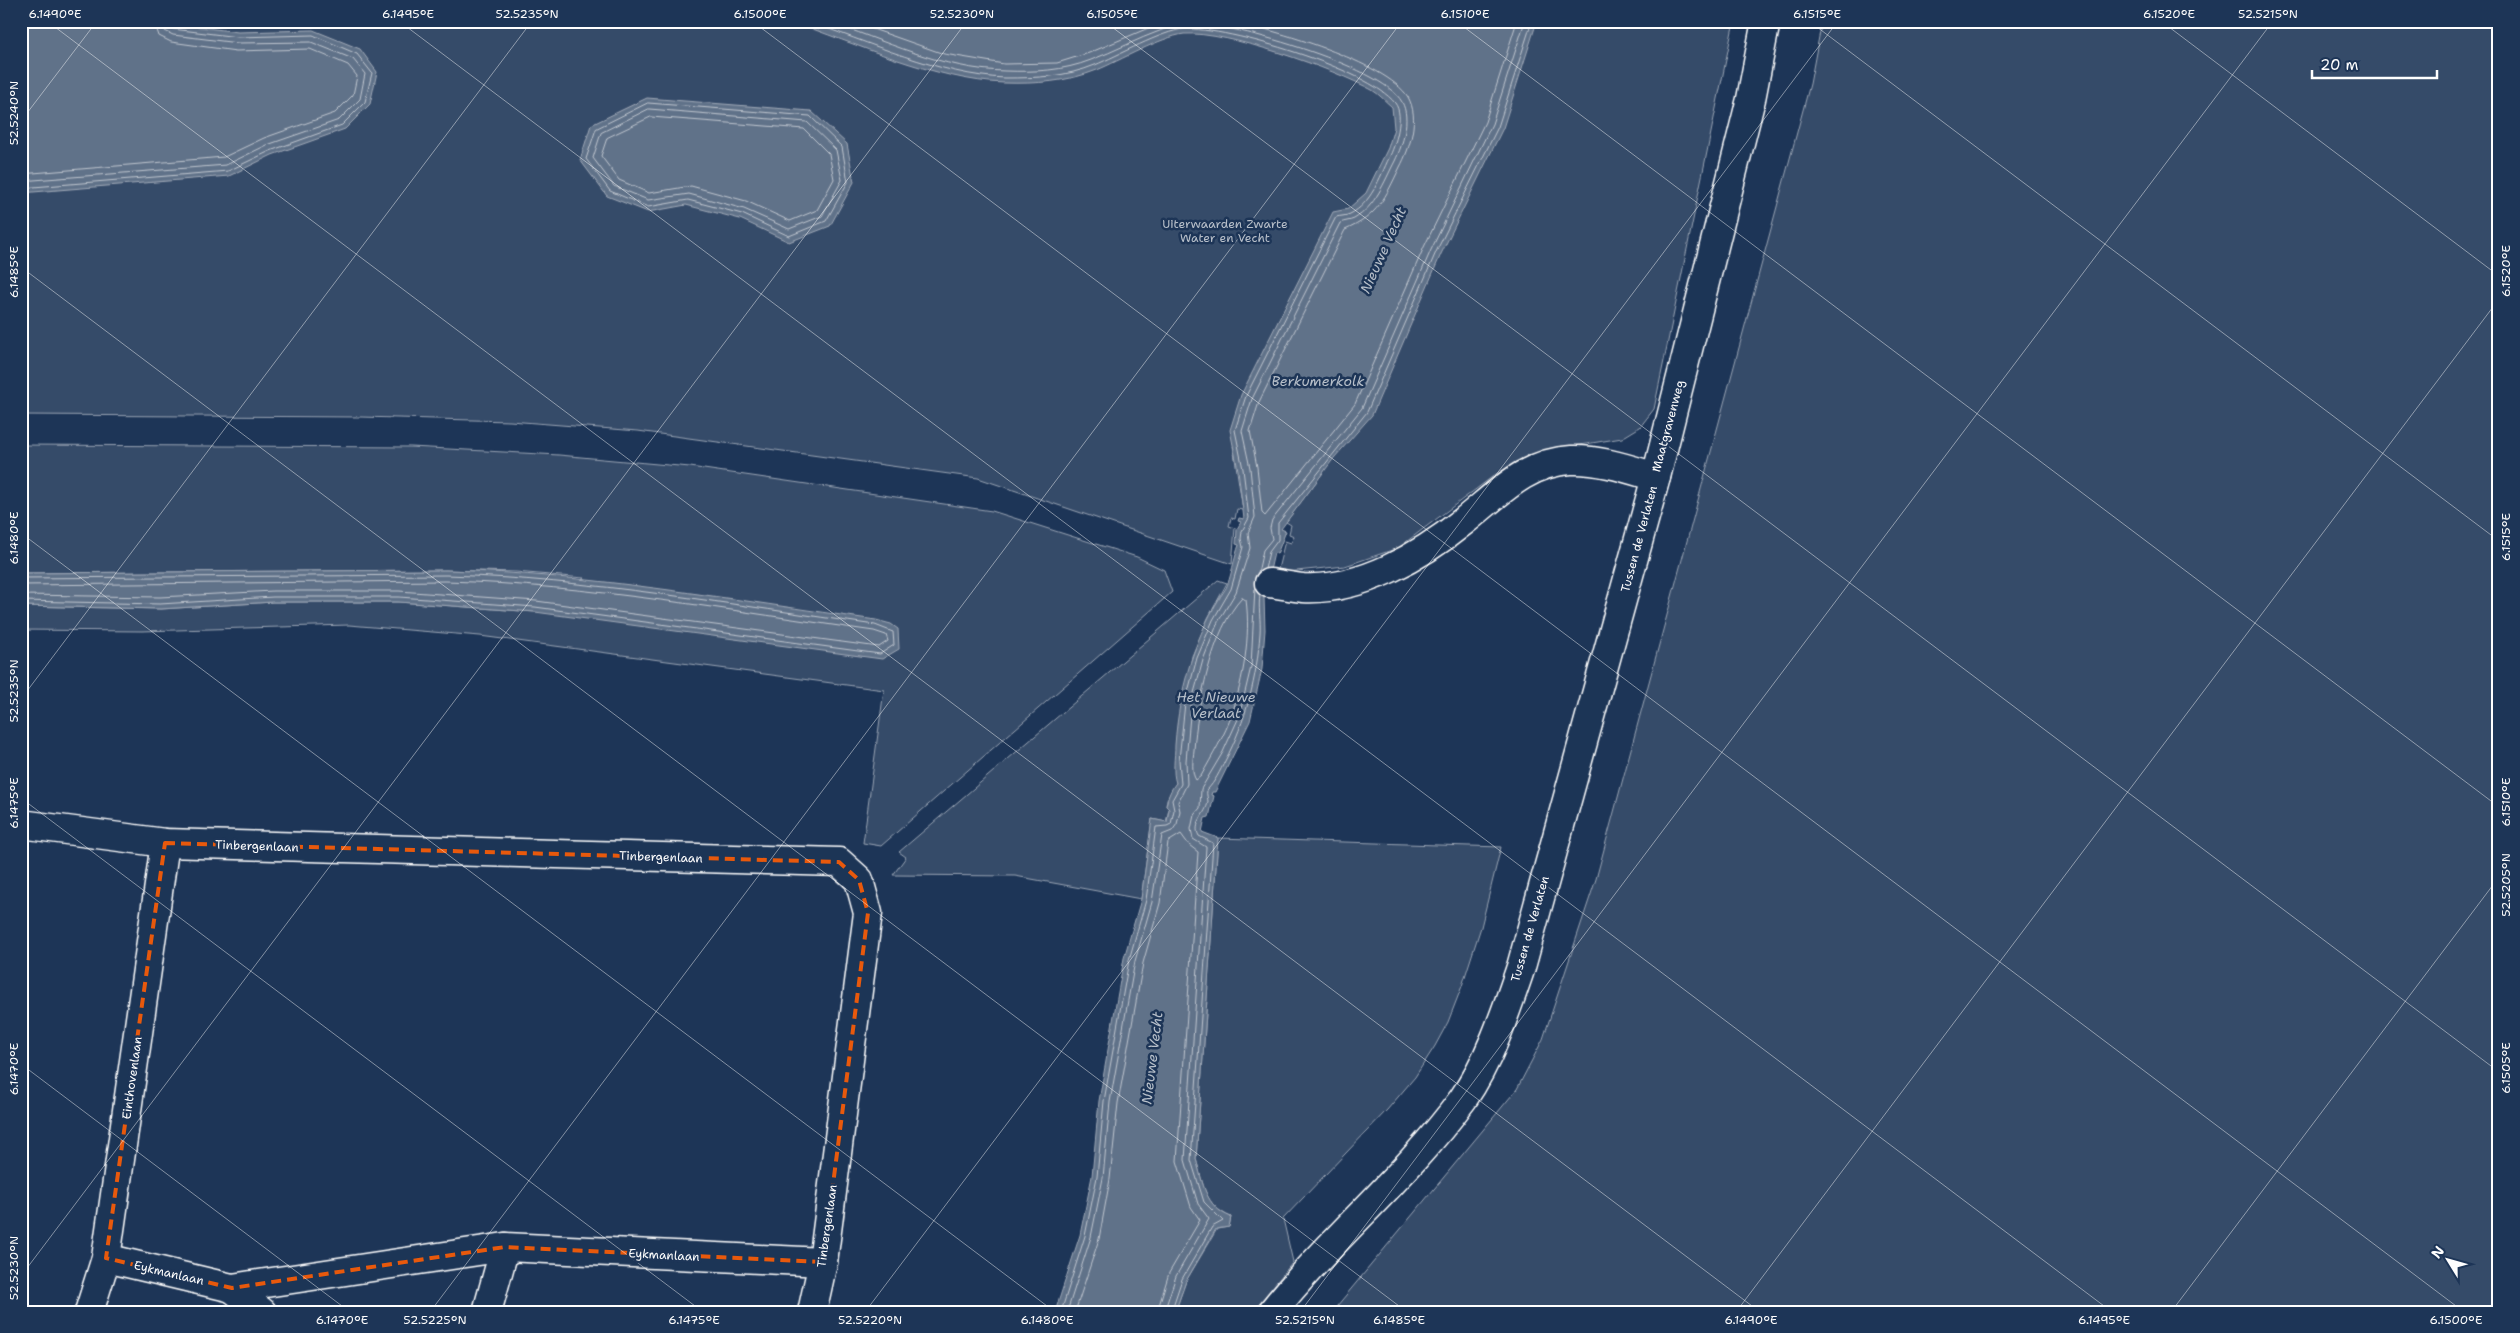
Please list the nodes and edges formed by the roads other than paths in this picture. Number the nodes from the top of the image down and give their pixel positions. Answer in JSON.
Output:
{"nodes":[{"id":1,"x":1766,"y":21,"type":"edge"},
{"id":2,"x":1656,"y":477,"type":"junction"},
{"id":3,"x":1269,"y":583,"type":"dead end"},
{"id":4,"x":21,"y":824,"type":"edge"},
{"id":5,"x":165,"y":843,"type":"junction"},
{"id":6,"x":504,"y":1247,"type":"junction"},
{"id":7,"x":106,"y":1258,"type":"junction"},
{"id":8,"x":823,"y":1262,"type":"junction"},
{"id":9,"x":232,"y":1288,"type":"junction"},
{"id":10,"x":89,"y":1312,"type":"edge"},
{"id":11,"x":262,"y":1312,"type":"edge"},
{"id":12,"x":487,"y":1312,"type":"edge"},
{"id":13,"x":812,"y":1312,"type":"edge"},
{"id":14,"x":1272,"y":1312,"type":"edge"}],
"edges":[{"from":1,"to":2,"type":"street","name":"Maatgravenweg"},
{"from":2,"to":3,"type":"street","name":"Maatgravenweg"},
{"from":2,"to":14,"type":"street","name":"Tussen de Verlaten"},
{"from":4,"to":5,"type":"street","name":"Tinbergenlaan"},
{"from":5,"to":7,"type":"street","name":"Einthovenlaan"},
{"from":5,"to":8,"type":"street","name":"Tinbergenlaan"},
{"from":6,"to":8,"type":"street","name":"Eykmanlaan"},
{"from":6,"to":9,"type":"street","name":"Eykmanlaan"},
{"from":6,"to":12,"type":"street"},
{"from":7,"to":9,"type":"street","name":"Eykmanlaan"},
{"from":7,"to":10,"type":"street","name":"Einthovenlaan"},
{"from":8,"to":13,"type":"street","name":"Tinbergenlaan"},
{"from":9,"to":11,"type":"street","name":"Eykmanlaan"}]}
